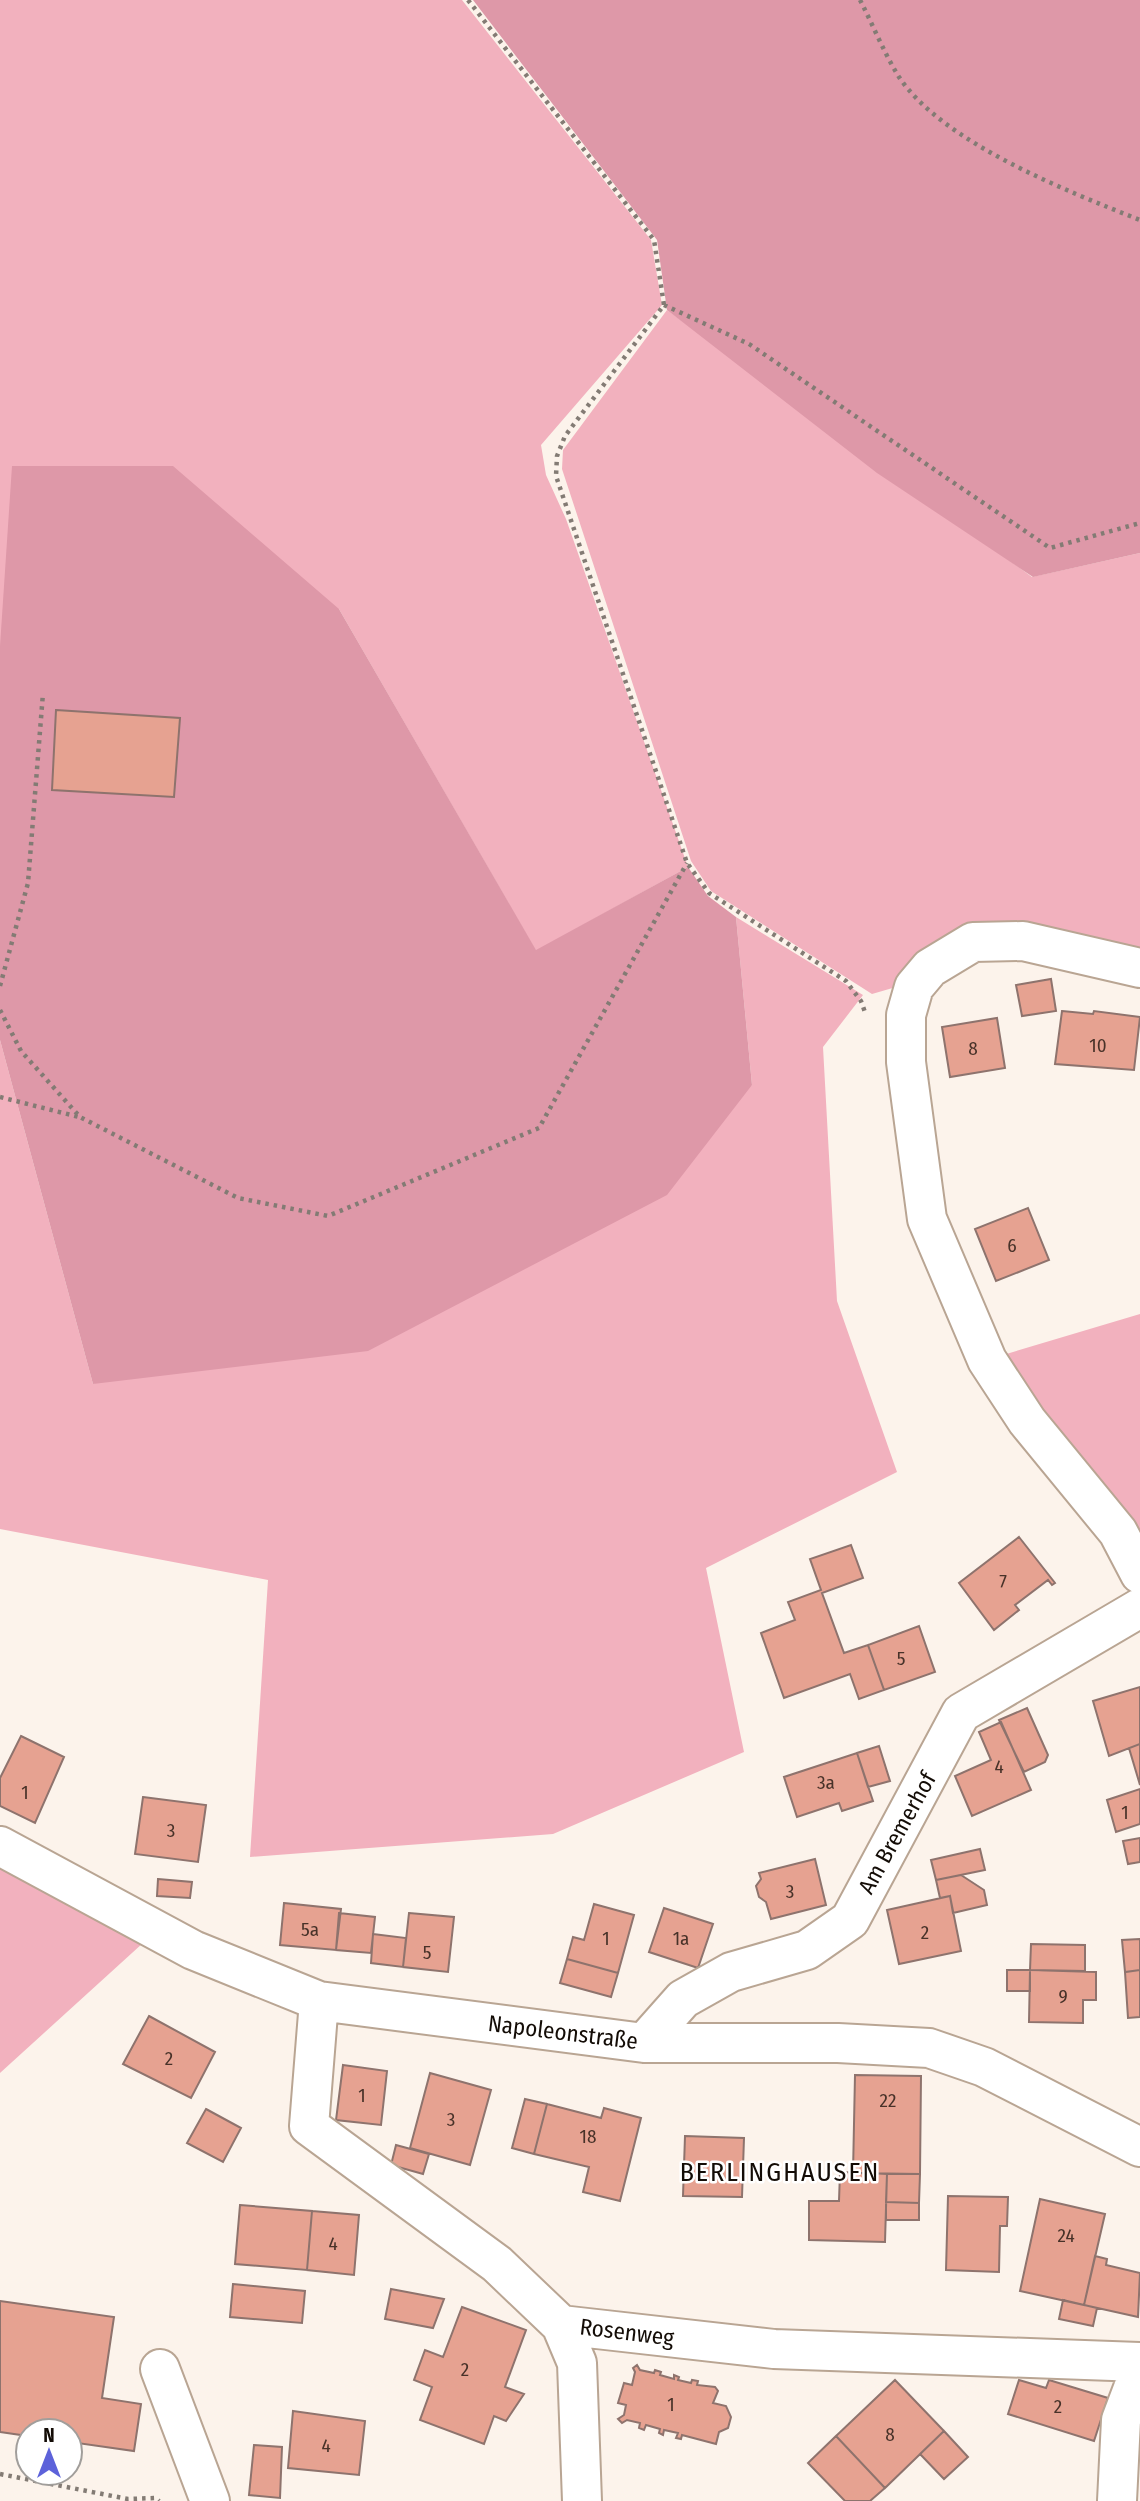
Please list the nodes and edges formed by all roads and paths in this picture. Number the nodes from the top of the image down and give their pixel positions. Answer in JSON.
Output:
{"nodes":[{"id":1,"x":468,"y":0,"type":"edge"},
{"id":2,"x":860,"y":0,"type":"edge"},
{"id":3,"x":1140,"y":220,"type":"edge"},
{"id":4,"x":664,"y":305,"type":"junction"},
{"id":5,"x":1140,"y":523,"type":"edge"},
{"id":6,"x":43,"y":693,"type":"dead end"},
{"id":7,"x":687,"y":863,"type":"junction"},
{"id":8,"x":1140,"y":968,"type":"edge"},
{"id":9,"x":0,"y":986,"type":"edge"},
{"id":10,"x":0,"y":1010,"type":"edge"},
{"id":11,"x":868,"y":1020,"type":"dead end"},
{"id":12,"x":0,"y":1097,"type":"edge"},
{"id":13,"x":80,"y":1117,"type":"junction"},
{"id":14,"x":1140,"y":1574,"type":"edge"},
{"id":15,"x":1140,"y":1608,"type":"edge"},
{"id":16,"x":0,"y":1846,"type":"edge"},
{"id":17,"x":318,"y":2001,"type":"junction"},
{"id":18,"x":645,"y":2043,"type":"junction"},
{"id":19,"x":1140,"y":2147,"type":"edge"},
{"id":20,"x":561,"y":2325,"type":"junction"},
{"id":21,"x":1140,"y":2362,"type":"edge"},
{"id":22,"x":160,"y":2369,"type":"dead end"},
{"id":23,"x":1140,"y":2370,"type":"edge"},
{"id":24,"x":0,"y":2474,"type":"edge"},
{"id":25,"x":1125,"y":2490,"type":"edge"},
{"id":26,"x":159,"y":2501,"type":"edge"},
{"id":27,"x":210,"y":2501,"type":"edge"},
{"id":28,"x":582,"y":2501,"type":"edge"}],
"edges":[{"from":1,"to":4,"type":"path"},
{"from":2,"to":3,"type":"path"},
{"from":4,"to":5,"type":"path"},
{"from":4,"to":7,"type":"path"},
{"from":6,"to":9,"type":"path"},
{"from":7,"to":11,"type":"path"},
{"from":7,"to":13,"type":"path"},
{"from":8,"to":14,"type":"street"},
{"from":10,"to":13,"type":"path"},
{"from":12,"to":13,"type":"path"},
{"from":15,"to":18,"type":"street","name":"Am Bremerhof"},
{"from":16,"to":17,"type":"street","name":"Napoleonstraße"},
{"from":17,"to":18,"type":"street","name":"Napoleonstraße"},
{"from":17,"to":20,"type":"street","name":"Rosenweg"},
{"from":18,"to":19,"type":"street","name":"Napoleonstraße"},
{"from":20,"to":21,"type":"street","name":"Rosenweg"},
{"from":20,"to":28,"type":"street"},
{"from":22,"to":27,"type":"street"},
{"from":23,"to":25,"type":"street"},
{"from":24,"to":26,"type":"path"}]}
